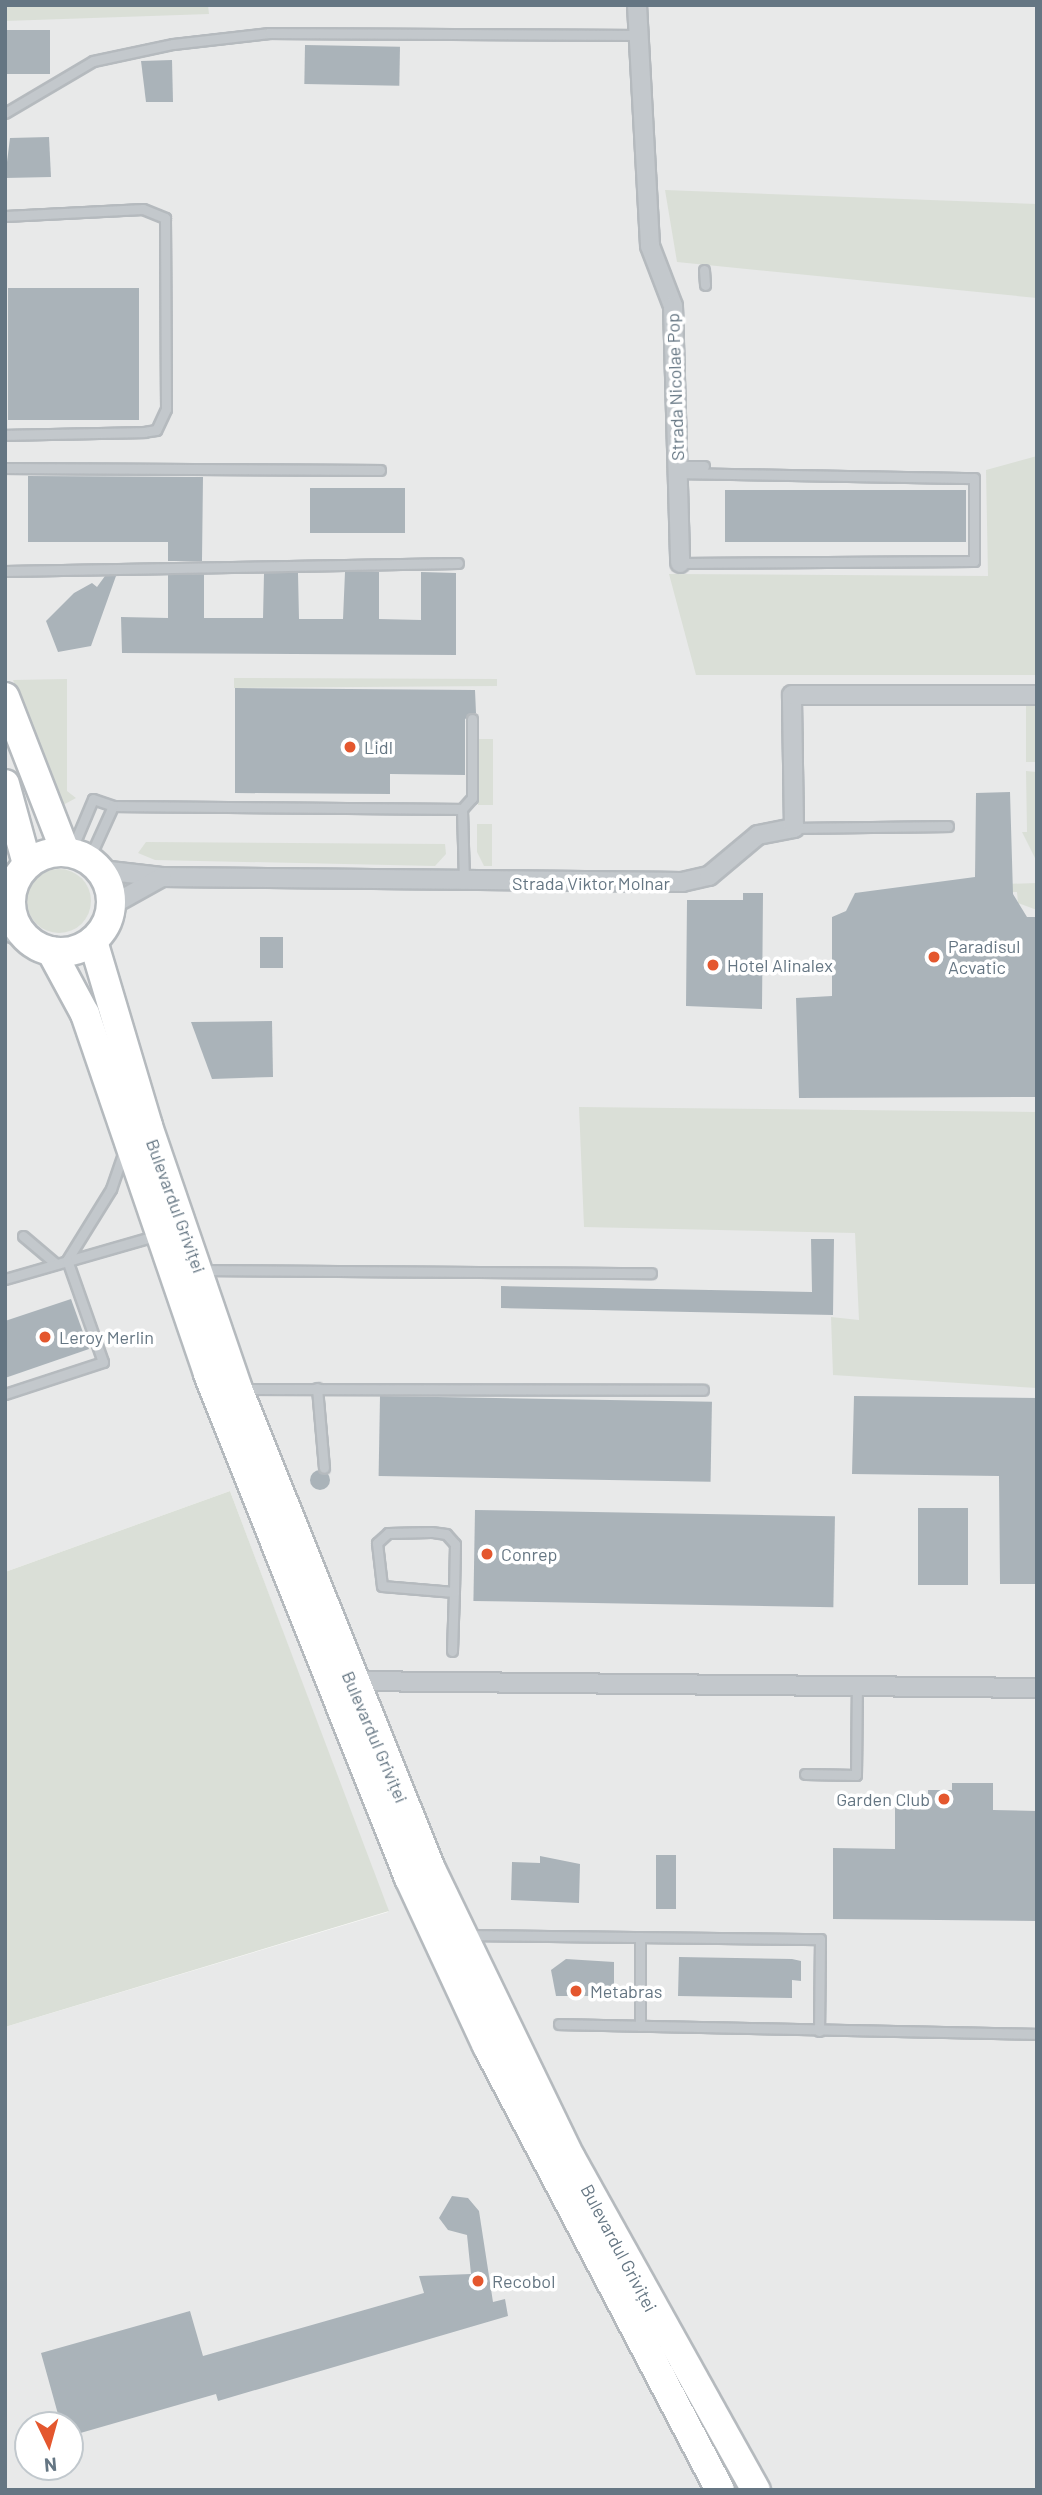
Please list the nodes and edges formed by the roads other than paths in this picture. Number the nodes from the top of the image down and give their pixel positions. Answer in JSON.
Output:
{"nodes":[{"id":1,"x":637,"y":5,"type":"edge"},
{"id":2,"x":636,"y":35,"type":"junction"},
{"id":3,"x":5,"y":113,"type":"edge"},
{"id":4,"x":5,"y":215,"type":"edge"},
{"id":5,"x":704,"y":270,"type":"dead end"},
{"id":6,"x":705,"y":285,"type":"dead end"},
{"id":7,"x":5,"y":435,"type":"edge"},
{"id":8,"x":704,"y":466,"type":"dead end"},
{"id":9,"x":5,"y":468,"type":"edge"},
{"id":10,"x":678,"y":469,"type":"junction"},
{"id":11,"x":380,"y":470,"type":"dead end"},
{"id":12,"x":458,"y":563,"type":"dead end"},
{"id":13,"x":680,"y":564,"type":"joint"},
{"id":14,"x":5,"y":571,"type":"edge"},
{"id":15,"x":1037,"y":695,"type":"edge"},
{"id":16,"x":5,"y":698,"type":"edge"},
{"id":17,"x":472,"y":719,"type":"dead end"},
{"id":18,"x":5,"y":784,"type":"edge"},
{"id":19,"x":113,"y":806,"type":"junction"},
{"id":20,"x":462,"y":809,"type":"junction"},
{"id":21,"x":948,"y":826,"type":"dead end"},
{"id":22,"x":794,"y":828,"type":"junction"},
{"id":23,"x":81,"y":858,"type":"junction"},
{"id":24,"x":27,"y":864,"type":"junction"},
{"id":25,"x":162,"y":877,"type":"junction"},
{"id":26,"x":464,"y":883,"type":"junction"},
{"id":27,"x":8,"y":895,"type":"edge"},
{"id":28,"x":112,"y":905,"type":"junction"},
{"id":29,"x":5,"y":935,"type":"edge"},
{"id":30,"x":93,"y":941,"type":"junction"},
{"id":31,"x":45,"y":949,"type":"junction"},
{"id":32,"x":128,"y":1139,"type":"junction"},
{"id":33,"x":160,"y":1234,"type":"junction"},
{"id":34,"x":23,"y":1236,"type":"dead end"},
{"id":35,"x":66,"y":1260,"type":"junction"},
{"id":36,"x":55,"y":1263,"type":"junction"},
{"id":37,"x":199,"y":1270,"type":"junction"},
{"id":38,"x":651,"y":1273,"type":"dead end"},
{"id":39,"x":5,"y":1279,"type":"edge"},
{"id":40,"x":317,"y":1388,"type":"junction"},
{"id":41,"x":238,"y":1389,"type":"junction"},
{"id":42,"x":703,"y":1390,"type":"dead end"},
{"id":43,"x":5,"y":1394,"type":"edge"},
{"id":44,"x":324,"y":1468,"type":"dead end"},
{"id":45,"x":454,"y":1592,"type":"junction"},
{"id":46,"x":452,"y":1651,"type":"dead end"},
{"id":47,"x":351,"y":1681,"type":"junction"},
{"id":48,"x":857,"y":1686,"type":"junction"},
{"id":49,"x":1037,"y":1688,"type":"edge"},
{"id":50,"x":805,"y":1774,"type":"dead end"},
{"id":51,"x":460,"y":1935,"type":"junction"},
{"id":52,"x":640,"y":1937,"type":"junction"},
{"id":53,"x":559,"y":2024,"type":"dead end"},
{"id":54,"x":640,"y":2026,"type":"junction"},
{"id":55,"x":819,"y":2031,"type":"junction"},
{"id":56,"x":1037,"y":2034,"type":"edge"},
{"id":57,"x":720,"y":2490,"type":"edge"},
{"id":58,"x":756,"y":2490,"type":"edge"}],
"edges":[{"from":1,"to":2,"type":"street","name":"Strada Nicolae Pop"},
{"from":2,"to":3,"type":"lane"},
{"from":2,"to":10,"type":"street","name":"Strada Nicolae Pop"},
{"from":4,"to":7,"type":"lane"},
{"from":5,"to":6,"type":"lane"},
{"from":8,"to":10,"type":"lane"},
{"from":9,"to":11,"type":"lane"},
{"from":10,"to":13,"type":"street","name":"Strada Nicolae Pop"},
{"from":10,"to":13,"type":"lane"},
{"from":12,"to":14,"type":"lane"},
{"from":15,"to":22,"type":"street"},
{"from":16,"to":23,"type":"main road"},
{"from":17,"to":20,"type":"lane"},
{"from":18,"to":24,"type":"main road"},
{"from":19,"to":20,"type":"lane"},
{"from":19,"to":23,"type":"lane"},
{"from":19,"to":23,"type":"lane"},
{"from":20,"to":26,"type":"lane"},
{"from":21,"to":22,"type":"lane"},
{"from":22,"to":26,"type":"street","name":"Strada Viktor Molnar"},
{"from":23,"to":24,"type":"main road"},
{"from":23,"to":25,"type":"street","name":"Strada Viktor Molnar"},
{"from":23,"to":28,"type":"main road"},
{"from":24,"to":27,"type":"main road"},
{"from":25,"to":26,"type":"street","name":"Strada Viktor Molnar"},
{"from":25,"to":28,"type":"street"},
{"from":27,"to":31,"type":"main road"},
{"from":28,"to":30,"type":"main road"},
{"from":29,"to":31,"type":"lane"},
{"from":30,"to":31,"type":"main road"},
{"from":30,"to":37,"type":"main road","name":"Bulevardul Griviței"},
{"from":31,"to":32,"type":"main road","name":"Bulevardul Griviței"},
{"from":32,"to":33,"type":"main road","name":"Bulevardul Griviței"},
{"from":32,"to":35,"type":"lane"},
{"from":33,"to":35,"type":"lane"},
{"from":33,"to":57,"type":"main road","name":"Bulevardul Griviței"},
{"from":34,"to":36,"type":"lane"},
{"from":35,"to":36,"type":"lane"},
{"from":35,"to":43,"type":"lane"},
{"from":36,"to":39,"type":"lane"},
{"from":37,"to":38,"type":"lane"},
{"from":37,"to":41,"type":"main road","name":"Bulevardul Griviței"},
{"from":40,"to":41,"type":"lane"},
{"from":40,"to":42,"type":"lane"},
{"from":40,"to":44,"type":"lane"},
{"from":41,"to":47,"type":"main road","name":"Bulevardul Griviței"},
{"from":45,"to":45,"type":"lane"},
{"from":45,"to":46,"type":"lane"},
{"from":47,"to":48,"type":"street"},
{"from":47,"to":51,"type":"main road","name":"Bulevardul Griviței"},
{"from":48,"to":49,"type":"street"},
{"from":48,"to":50,"type":"lane"},
{"from":51,"to":52,"type":"lane"},
{"from":51,"to":58,"type":"main road","name":"Bulevardul Griviței"},
{"from":52,"to":54,"type":"lane"},
{"from":52,"to":55,"type":"lane"},
{"from":53,"to":54,"type":"lane"},
{"from":54,"to":55,"type":"lane"},
{"from":55,"to":56,"type":"lane"}]}
